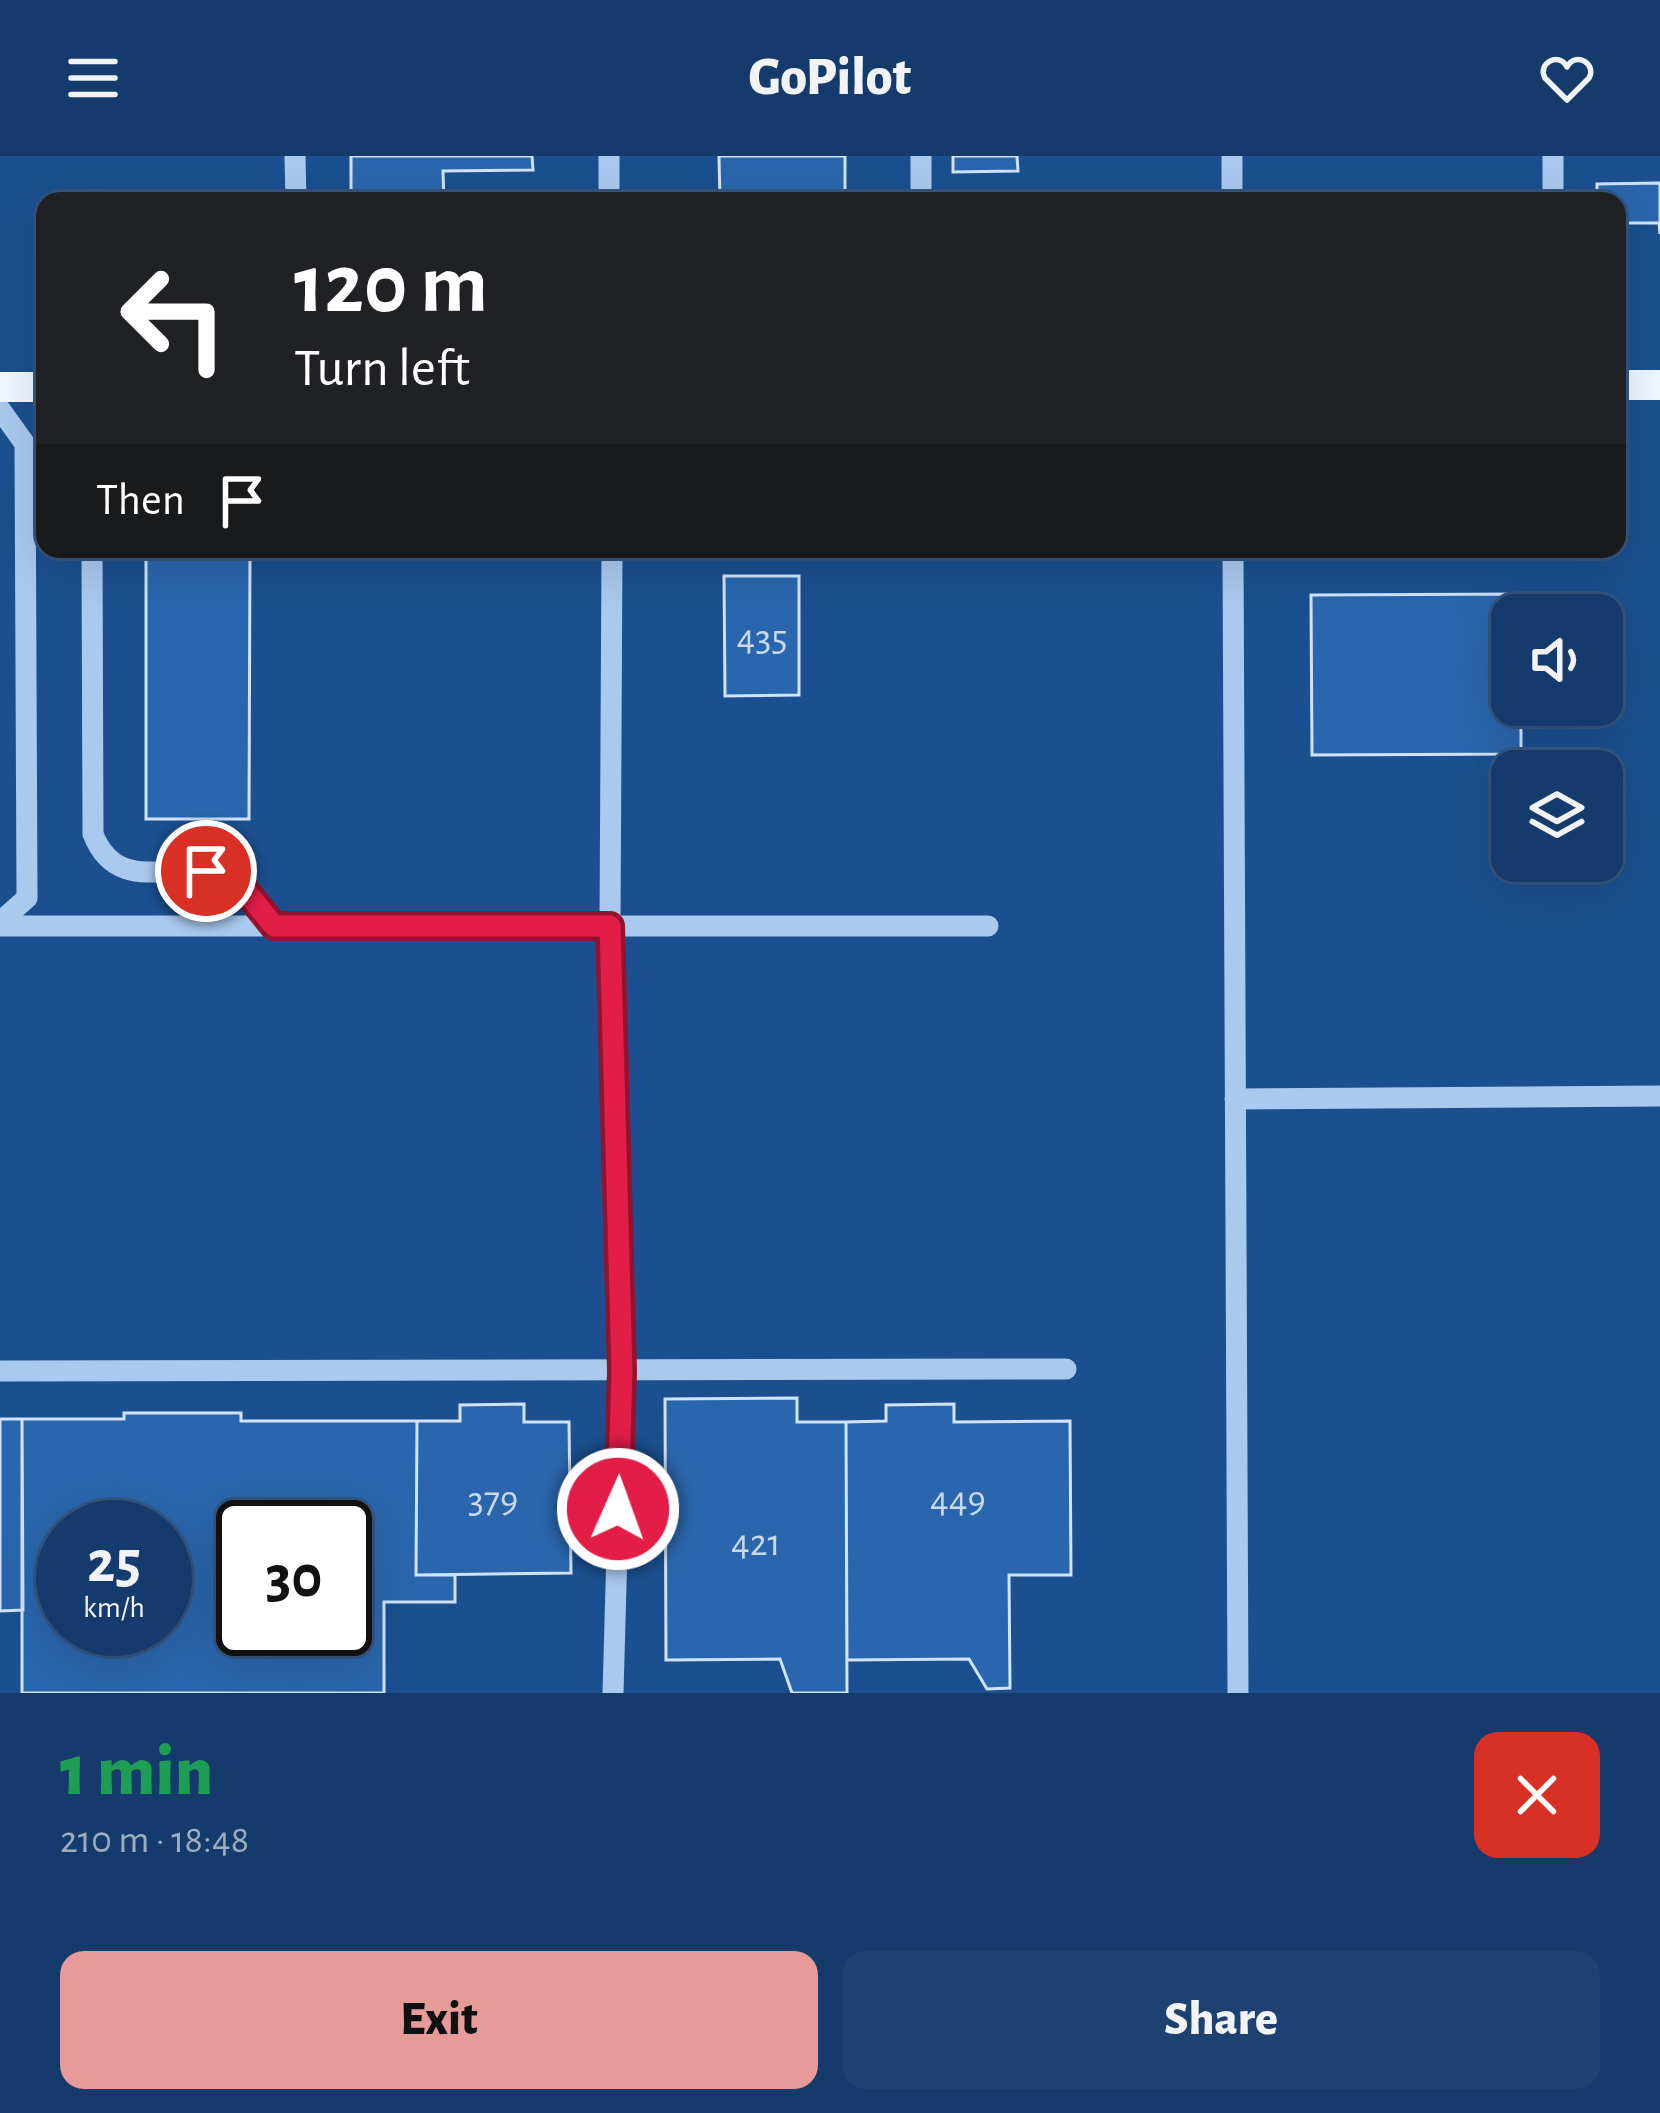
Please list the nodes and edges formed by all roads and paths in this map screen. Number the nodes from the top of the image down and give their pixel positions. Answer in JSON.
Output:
{"nodes":[{"id":1,"x":296,"y":156,"type":"edge"},
{"id":2,"x":609,"y":156,"type":"edge"},
{"id":3,"x":921,"y":156,"type":"edge"},
{"id":4,"x":1232,"y":156,"type":"edge"},
{"id":5,"x":1553,"y":156,"type":"edge"},
{"id":6,"x":296,"y":192,"type":"edge"},
{"id":7,"x":609,"y":192,"type":"edge"},
{"id":8,"x":921,"y":192,"type":"edge"},
{"id":9,"x":1232,"y":192,"type":"edge"},
{"id":10,"x":1553,"y":192,"type":"edge"},
{"id":11,"x":1660,"y":385,"type":"edge"},
{"id":12,"x":0,"y":386,"type":"edge"},
{"id":13,"x":1626,"y":386,"type":"edge"},
{"id":14,"x":36,"y":387,"type":"edge"},
{"id":15,"x":0,"y":409,"type":"edge"},
{"id":16,"x":92,"y":558,"type":"edge"},
{"id":17,"x":612,"y":558,"type":"edge"},
{"id":18,"x":1233,"y":558,"type":"edge"},
{"id":19,"x":0,"y":924,"type":"edge"},
{"id":20,"x":274,"y":926,"type":"junction"},
{"id":21,"x":610,"y":926,"type":"junction"},
{"id":22,"x":988,"y":926,"type":"dead end"},
{"id":23,"x":1660,"y":1096,"type":"edge"},
{"id":24,"x":1235,"y":1099,"type":"junction"},
{"id":25,"x":1066,"y":1369,"type":"dead end"},
{"id":26,"x":0,"y":1371,"type":"edge"},
{"id":27,"x":622,"y":1371,"type":"junction"},
{"id":28,"x":613,"y":1693,"type":"edge"},
{"id":29,"x":1238,"y":1693,"type":"edge"}],
"edges":[{"from":1,"to":6,"type":"street"},
{"from":2,"to":7,"type":"street"},
{"from":3,"to":8,"type":"street"},
{"from":4,"to":9,"type":"street"},
{"from":5,"to":10,"type":"street"},
{"from":11,"to":13,"type":"main road"},
{"from":12,"to":14,"type":"main road"},
{"from":15,"to":19,"type":"street"},
{"from":16,"to":20,"type":"street"},
{"from":17,"to":21,"type":"street"},
{"from":18,"to":24,"type":"street"},
{"from":19,"to":20,"type":"street"},
{"from":20,"to":21,"type":"street"},
{"from":21,"to":22,"type":"street"},
{"from":21,"to":27,"type":"street"},
{"from":23,"to":24,"type":"street"},
{"from":24,"to":29,"type":"street"},
{"from":25,"to":27,"type":"street"},
{"from":26,"to":27,"type":"street"},
{"from":27,"to":28,"type":"street"}]}
